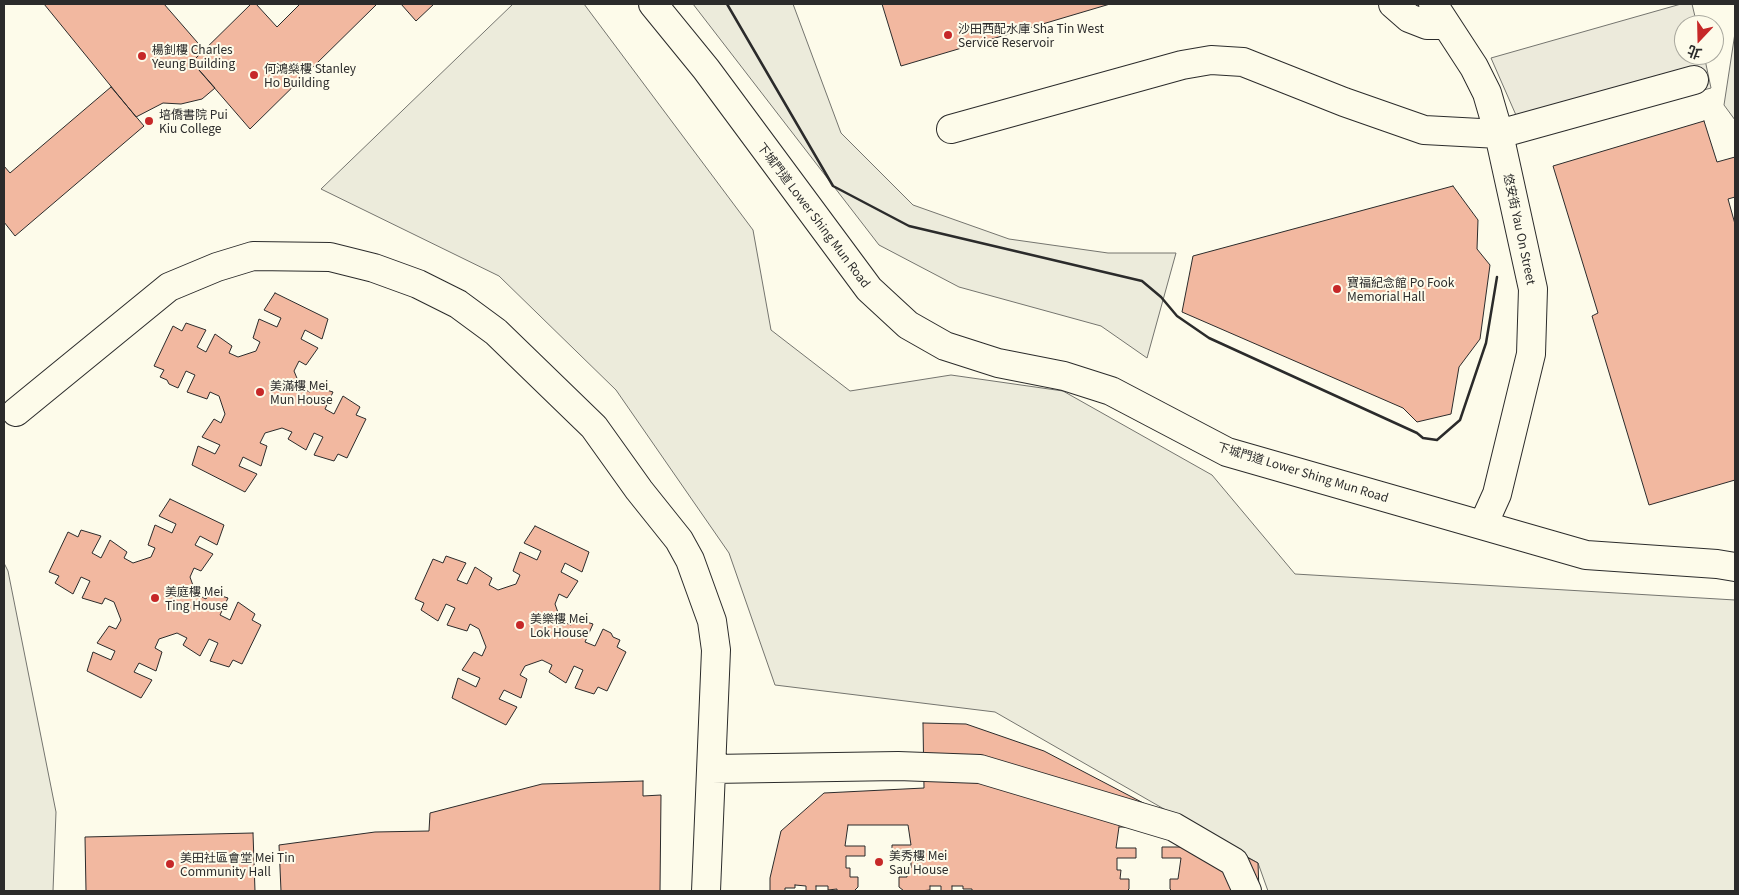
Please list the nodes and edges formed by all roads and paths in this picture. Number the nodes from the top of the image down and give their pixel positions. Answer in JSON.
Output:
{"nodes":[{"id":1,"x":653,"y":4,"type":"edge"},
{"id":2,"x":1393,"y":4,"type":"edge"},
{"id":3,"x":1439,"y":14,"type":"edge"},
{"id":4,"x":1694,"y":80,"type":"dead end"},
{"id":5,"x":951,"y":129,"type":"dead end"},
{"id":6,"x":1499,"y":134,"type":"junction"},
{"id":7,"x":16,"y":412,"type":"dead end"},
{"id":8,"x":1483,"y":525,"type":"junction"},
{"id":9,"x":1735,"y":567,"type":"edge"},
{"id":10,"x":712,"y":770,"type":"junction"},
{"id":11,"x":706,"y":891,"type":"edge"},
{"id":12,"x":1248,"y":891,"type":"edge"}],
"edges":[{"from":1,"to":8,"type":"street","name":"下城門道 Lower Shing Mun Road"},
{"from":2,"to":3,"type":"street"},
{"from":3,"to":6,"type":"street","name":"悠安街 Yau On Street"},
{"from":4,"to":6,"type":"street"},
{"from":5,"to":6,"type":"street"},
{"from":6,"to":8,"type":"street","name":"悠安街 Yau On Street"},
{"from":7,"to":10,"type":"street"},
{"from":8,"to":9,"type":"street","name":"下城門道 Lower Shing Mun Road"},
{"from":10,"to":11,"type":"street"},
{"from":10,"to":12,"type":"street"}]}
